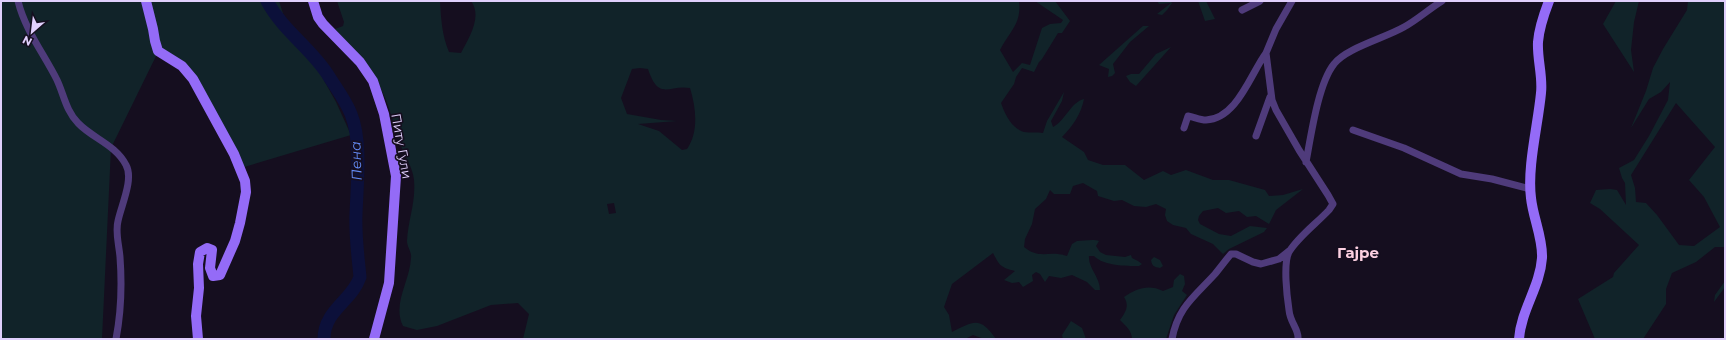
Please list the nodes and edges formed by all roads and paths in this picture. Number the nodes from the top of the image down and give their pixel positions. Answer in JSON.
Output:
{"nodes":[{"id":1,"x":18,"y":1,"type":"edge"},
{"id":2,"x":146,"y":1,"type":"edge"},
{"id":3,"x":313,"y":1,"type":"edge"},
{"id":4,"x":1260,"y":1,"type":"edge"},
{"id":5,"x":1292,"y":1,"type":"edge"},
{"id":6,"x":1442,"y":1,"type":"edge"},
{"id":7,"x":1549,"y":1,"type":"edge"},
{"id":8,"x":1242,"y":10,"type":"dead end"},
{"id":9,"x":1266,"y":53,"type":"junction"},
{"id":10,"x":1271,"y":94,"type":"junction"},
{"id":11,"x":1184,"y":128,"type":"dead end"},
{"id":12,"x":1353,"y":130,"type":"dead end"},
{"id":13,"x":1256,"y":136,"type":"dead end"},
{"id":14,"x":1306,"y":162,"type":"junction"},
{"id":15,"x":1530,"y":189,"type":"junction"},
{"id":16,"x":1289,"y":251,"type":"junction"},
{"id":17,"x":116,"y":339,"type":"edge"},
{"id":18,"x":198,"y":339,"type":"edge"},
{"id":19,"x":374,"y":339,"type":"edge"},
{"id":20,"x":1172,"y":339,"type":"edge"},
{"id":21,"x":1298,"y":339,"type":"edge"},
{"id":22,"x":1519,"y":339,"type":"edge"}],
"edges":[{"from":1,"to":17,"type":"street"},
{"from":2,"to":18,"type":"street"},
{"from":3,"to":19,"type":"street","name":"Питу Гули"},
{"from":4,"to":8,"type":"street"},
{"from":5,"to":9,"type":"street"},
{"from":6,"to":14,"type":"street"},
{"from":7,"to":15,"type":"street"},
{"from":9,"to":10,"type":"street"},
{"from":9,"to":11,"type":"street"},
{"from":10,"to":13,"type":"street"},
{"from":10,"to":14,"type":"street"},
{"from":12,"to":15,"type":"street"},
{"from":14,"to":16,"type":"street"},
{"from":15,"to":22,"type":"street"},
{"from":16,"to":20,"type":"street"},
{"from":16,"to":21,"type":"street"}]}
